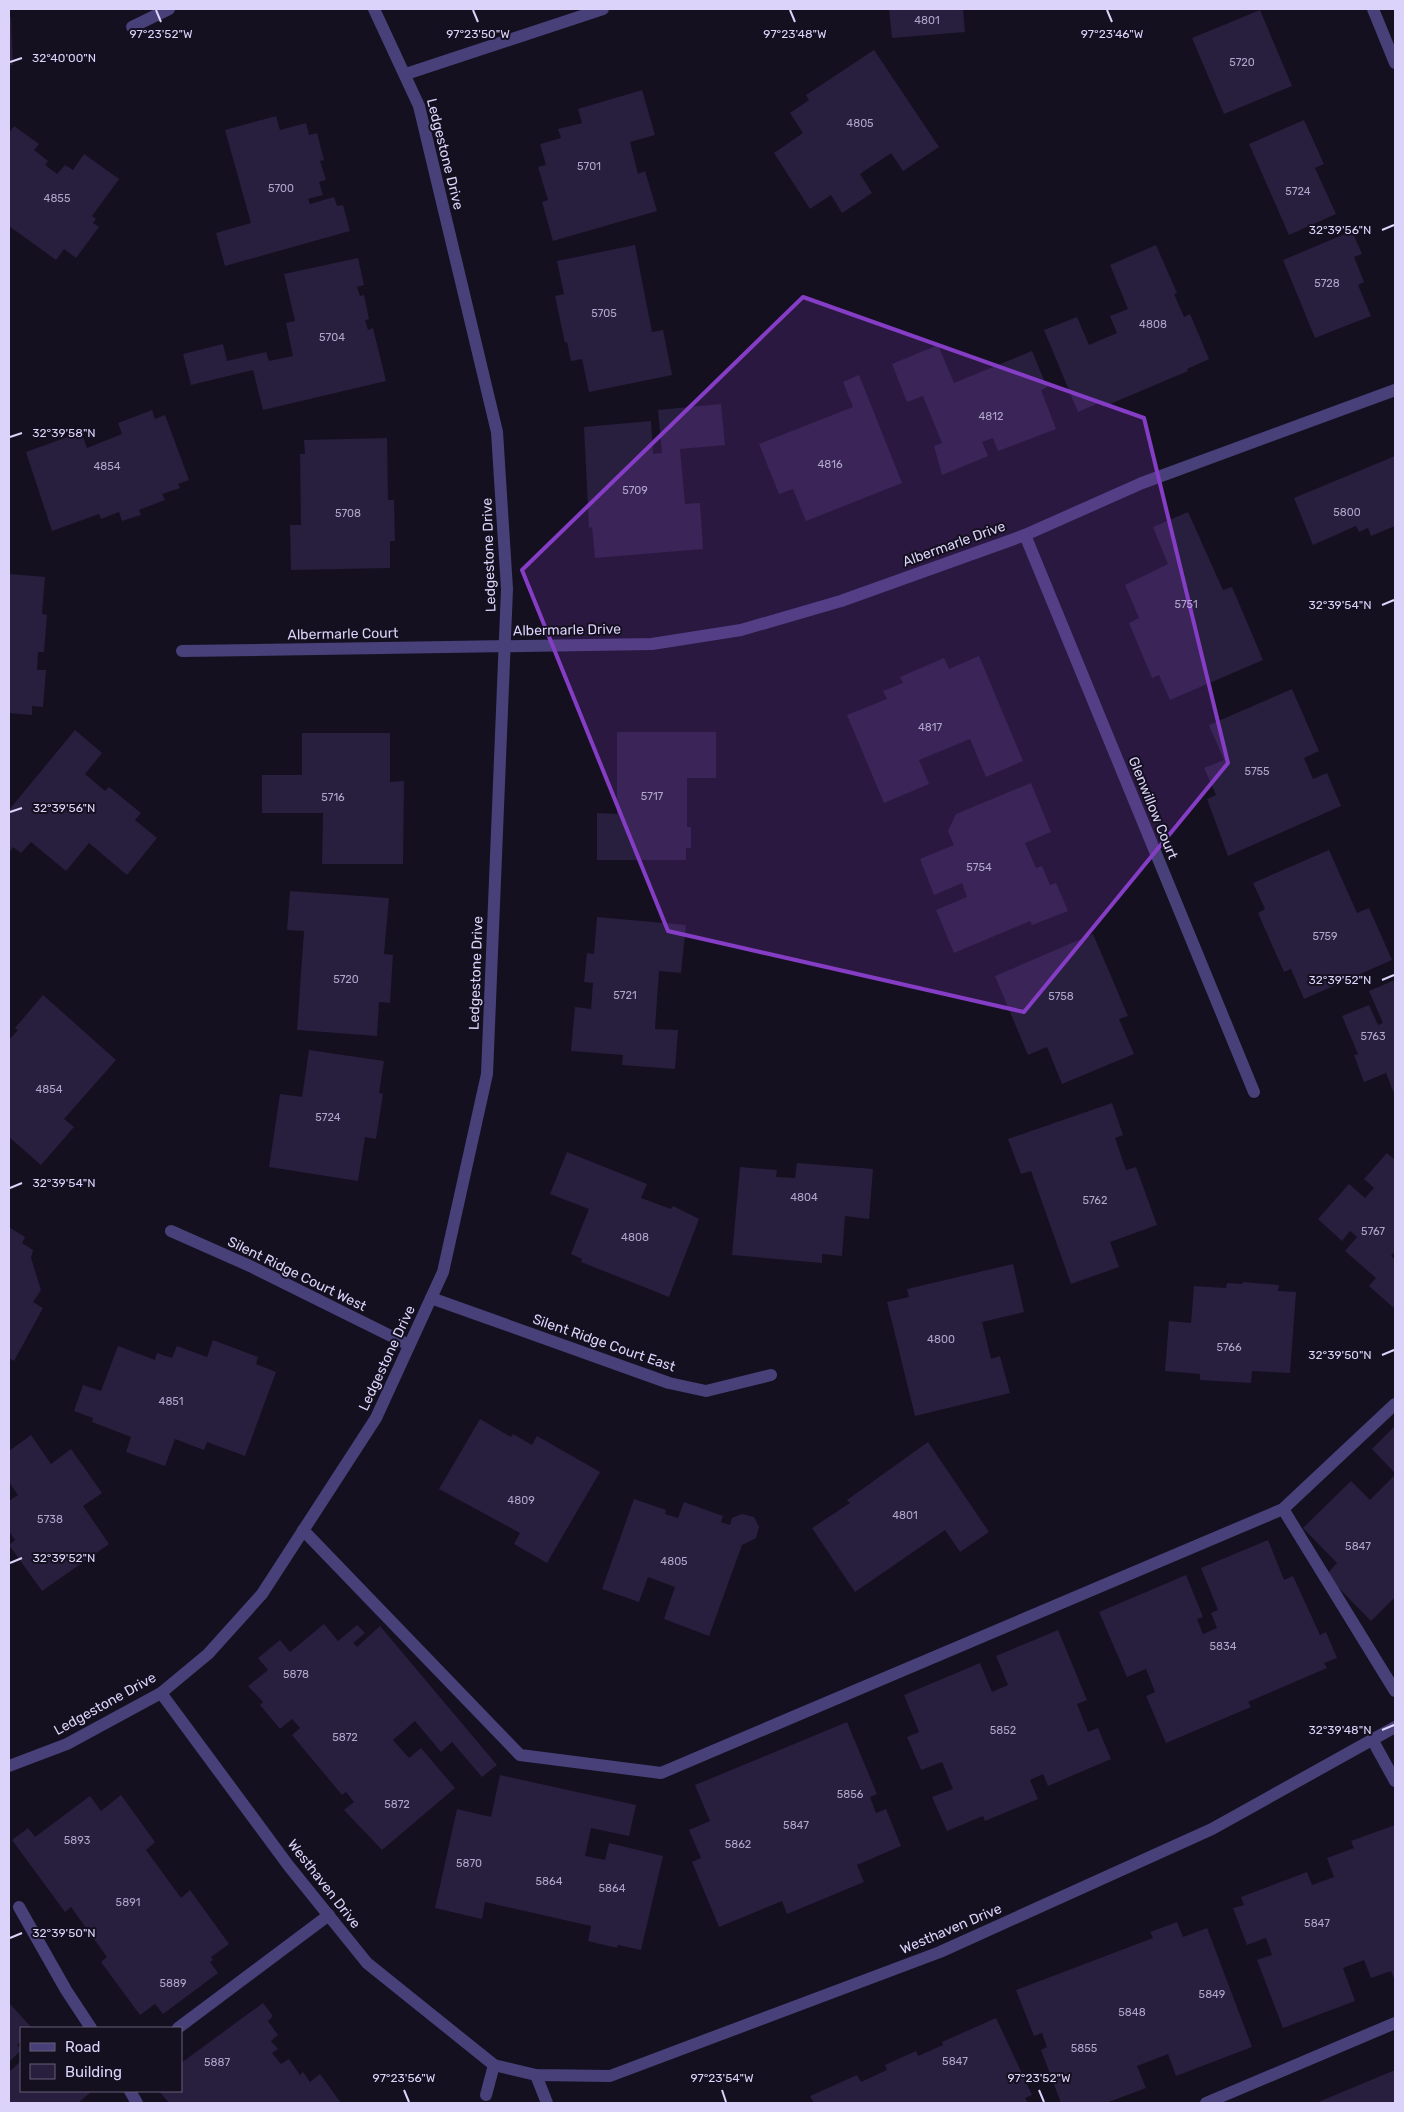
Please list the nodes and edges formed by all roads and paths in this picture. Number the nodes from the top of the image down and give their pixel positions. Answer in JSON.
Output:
{"nodes":[{"id":1,"x":169,"y":9,"type":"edge"},
{"id":2,"x":374,"y":9,"type":"edge"},
{"id":3,"x":604,"y":9,"type":"edge"},
{"id":4,"x":1373,"y":9,"type":"edge"},
{"id":5,"x":132,"y":27,"type":"dead end"},
{"id":6,"x":1395,"y":63,"type":"edge"},
{"id":7,"x":406,"y":74,"type":"junction"},
{"id":8,"x":1395,"y":390,"type":"edge"},
{"id":9,"x":1025,"y":535,"type":"junction"},
{"id":10,"x":505,"y":646,"type":"junction"},
{"id":11,"x":182,"y":651,"type":"dead end"},
{"id":12,"x":1254,"y":1092,"type":"dead end"},
{"id":13,"x":171,"y":1231,"type":"dead end"},
{"id":14,"x":431,"y":1298,"type":"junction"},
{"id":15,"x":409,"y":1345,"type":"junction"},
{"id":16,"x":771,"y":1375,"type":"dead end"},
{"id":17,"x":1395,"y":1404,"type":"edge"},
{"id":18,"x":1283,"y":1508,"type":"junction"},
{"id":19,"x":303,"y":1530,"type":"junction"},
{"id":20,"x":1395,"y":1691,"type":"edge"},
{"id":21,"x":160,"y":1693,"type":"junction"},
{"id":22,"x":1395,"y":1727,"type":"edge"},
{"id":23,"x":1373,"y":1741,"type":"junction"},
{"id":24,"x":9,"y":1766,"type":"edge"},
{"id":25,"x":1395,"y":1781,"type":"edge"},
{"id":26,"x":19,"y":1907,"type":"dead end"},
{"id":27,"x":329,"y":1915,"type":"junction"},
{"id":28,"x":1395,"y":2023,"type":"edge"},
{"id":29,"x":90,"y":2027,"type":"edge"},
{"id":30,"x":179,"y":2027,"type":"edge"},
{"id":31,"x":494,"y":2065,"type":"junction"},
{"id":32,"x":536,"y":2076,"type":"junction"},
{"id":33,"x":131,"y":2092,"type":"edge"},
{"id":34,"x":486,"y":2095,"type":"dead end"},
{"id":35,"x":137,"y":2103,"type":"edge"},
{"id":36,"x":547,"y":2103,"type":"edge"},
{"id":37,"x":1206,"y":2103,"type":"edge"}],
"edges":[{"from":1,"to":5,"type":"street"},
{"from":2,"to":7,"type":"street","name":"Ledgestone Drive"},
{"from":3,"to":7,"type":"street"},
{"from":4,"to":6,"type":"street"},
{"from":7,"to":10,"type":"street","name":"Ledgestone Drive"},
{"from":8,"to":9,"type":"street","name":"Albermarle Drive"},
{"from":9,"to":10,"type":"street","name":"Albermarle Drive"},
{"from":9,"to":12,"type":"street","name":"Glenwillow Court"},
{"from":10,"to":11,"type":"street","name":"Albermarle Court"},
{"from":10,"to":14,"type":"street","name":"Ledgestone Drive"},
{"from":13,"to":15,"type":"street","name":"Silent Ridge Court West"},
{"from":14,"to":15,"type":"street","name":"Ledgestone Drive"},
{"from":14,"to":16,"type":"street","name":"Silent Ridge Court East"},
{"from":15,"to":19,"type":"street","name":"Ledgestone Drive"},
{"from":17,"to":18,"type":"street"},
{"from":18,"to":19,"type":"street"},
{"from":18,"to":20,"type":"street"},
{"from":19,"to":21,"type":"street","name":"Ledgestone Drive"},
{"from":21,"to":24,"type":"street","name":"Ledgestone Drive"},
{"from":21,"to":27,"type":"street","name":"Westhaven Drive"},
{"from":22,"to":23,"type":"street","name":"Westhaven Drive"},
{"from":23,"to":25,"type":"street"},
{"from":23,"to":32,"type":"street","name":"Westhaven Drive"},
{"from":26,"to":29,"type":"street"},
{"from":27,"to":30,"type":"street"},
{"from":27,"to":31,"type":"street","name":"Westhaven Drive"},
{"from":28,"to":37,"type":"street"},
{"from":31,"to":32,"type":"street","name":"Westhaven Drive"},
{"from":31,"to":34,"type":"street"},
{"from":32,"to":36,"type":"street"},
{"from":33,"to":35,"type":"street"}]}
